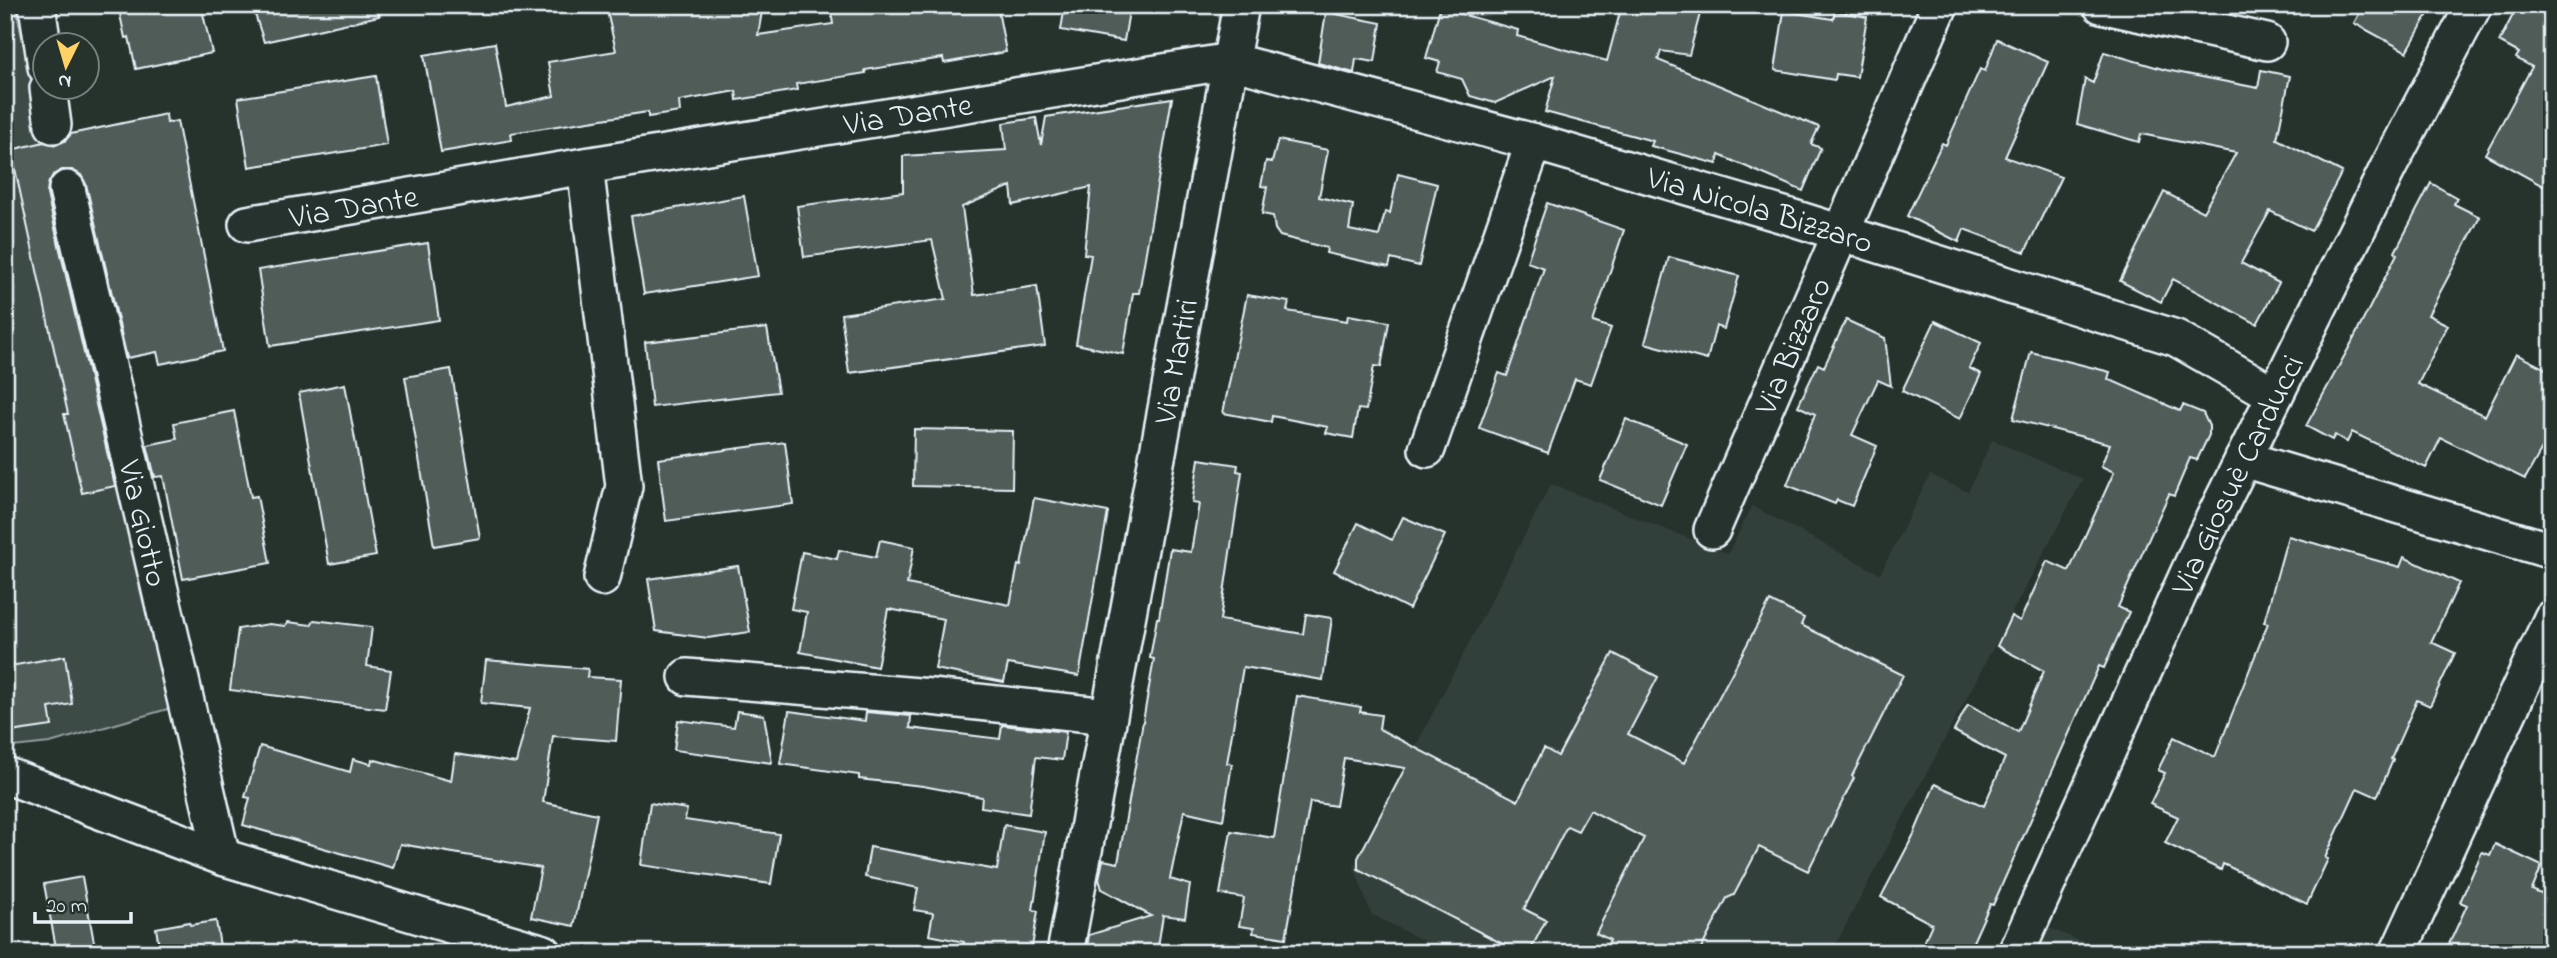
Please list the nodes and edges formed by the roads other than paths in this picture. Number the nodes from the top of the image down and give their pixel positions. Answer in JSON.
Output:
{"nodes":[{"id":1,"x":37,"y":5,"type":"edge"},
{"id":2,"x":1241,"y":5,"type":"edge"},
{"id":3,"x":1940,"y":5,"type":"edge"},
{"id":4,"x":2101,"y":5,"type":"edge"},
{"id":5,"x":2474,"y":5,"type":"edge"},
{"id":6,"x":41,"y":32,"type":"edge"},
{"id":7,"x":2267,"y":42,"type":"dead end"},
{"id":8,"x":1231,"y":61,"type":"junction"},
{"id":9,"x":50,"y":102,"type":"edge"},
{"id":10,"x":53,"y":125,"type":"dead end"},
{"id":11,"x":1534,"y":142,"type":"junction"},
{"id":12,"x":585,"y":166,"type":"junction"},
{"id":13,"x":67,"y":189,"type":"dead end"},
{"id":14,"x":247,"y":224,"type":"dead end"},
{"id":15,"x":1840,"y":233,"type":"junction"},
{"id":16,"x":2276,"y":395,"type":"junction"},
{"id":17,"x":1427,"y":449,"type":"dead end"},
{"id":18,"x":2243,"y":459,"type":"junction"},
{"id":19,"x":1712,"y":530,"type":"dead end"},
{"id":20,"x":2552,"y":551,"type":"edge"},
{"id":21,"x":603,"y":578,"type":"dead end"},
{"id":22,"x":2552,"y":618,"type":"edge"},
{"id":23,"x":687,"y":677,"type":"dead end"},
{"id":24,"x":1108,"y":716,"type":"junction"},
{"id":25,"x":5,"y":775,"type":"edge"},
{"id":26,"x":222,"y":857,"type":"junction"},
{"id":27,"x":544,"y":953,"type":"edge"},
{"id":28,"x":1065,"y":953,"type":"edge"},
{"id":29,"x":2016,"y":953,"type":"edge"},
{"id":30,"x":2398,"y":953,"type":"edge"}],
"edges":[{"from":1,"to":6,"type":"street"},
{"from":2,"to":8,"type":"street","name":"Via Martiri"},
{"from":3,"to":15,"type":"street","name":"Via Bizzaro"},
{"from":4,"to":7,"type":"street"},
{"from":5,"to":16,"type":"street","name":"Via Giosuè Carducci"},
{"from":8,"to":11,"type":"street","name":"Via Nicola Bizzaro"},
{"from":8,"to":12,"type":"street","name":"Via Dante"},
{"from":8,"to":24,"type":"street","name":"Via Martiri"},
{"from":9,"to":10,"type":"street"},
{"from":11,"to":15,"type":"street","name":"Via Nicola Bizzaro"},
{"from":11,"to":17,"type":"street"},
{"from":12,"to":14,"type":"street","name":"Via Dante"},
{"from":12,"to":21,"type":"street"},
{"from":13,"to":26,"type":"street","name":"Via Giotto"},
{"from":15,"to":16,"type":"street","name":"Via Nicola Bizzaro"},
{"from":15,"to":19,"type":"street","name":"Via Bizzaro"},
{"from":16,"to":18,"type":"street","name":"Via Giosuè Carducci"},
{"from":18,"to":20,"type":"street"},
{"from":18,"to":29,"type":"street","name":"Via Giosuè Carducci"},
{"from":22,"to":30,"type":"street"},
{"from":23,"to":24,"type":"street"},
{"from":24,"to":28,"type":"street","name":"Via Martiri"},
{"from":25,"to":26,"type":"street"},
{"from":26,"to":27,"type":"street"}]}
